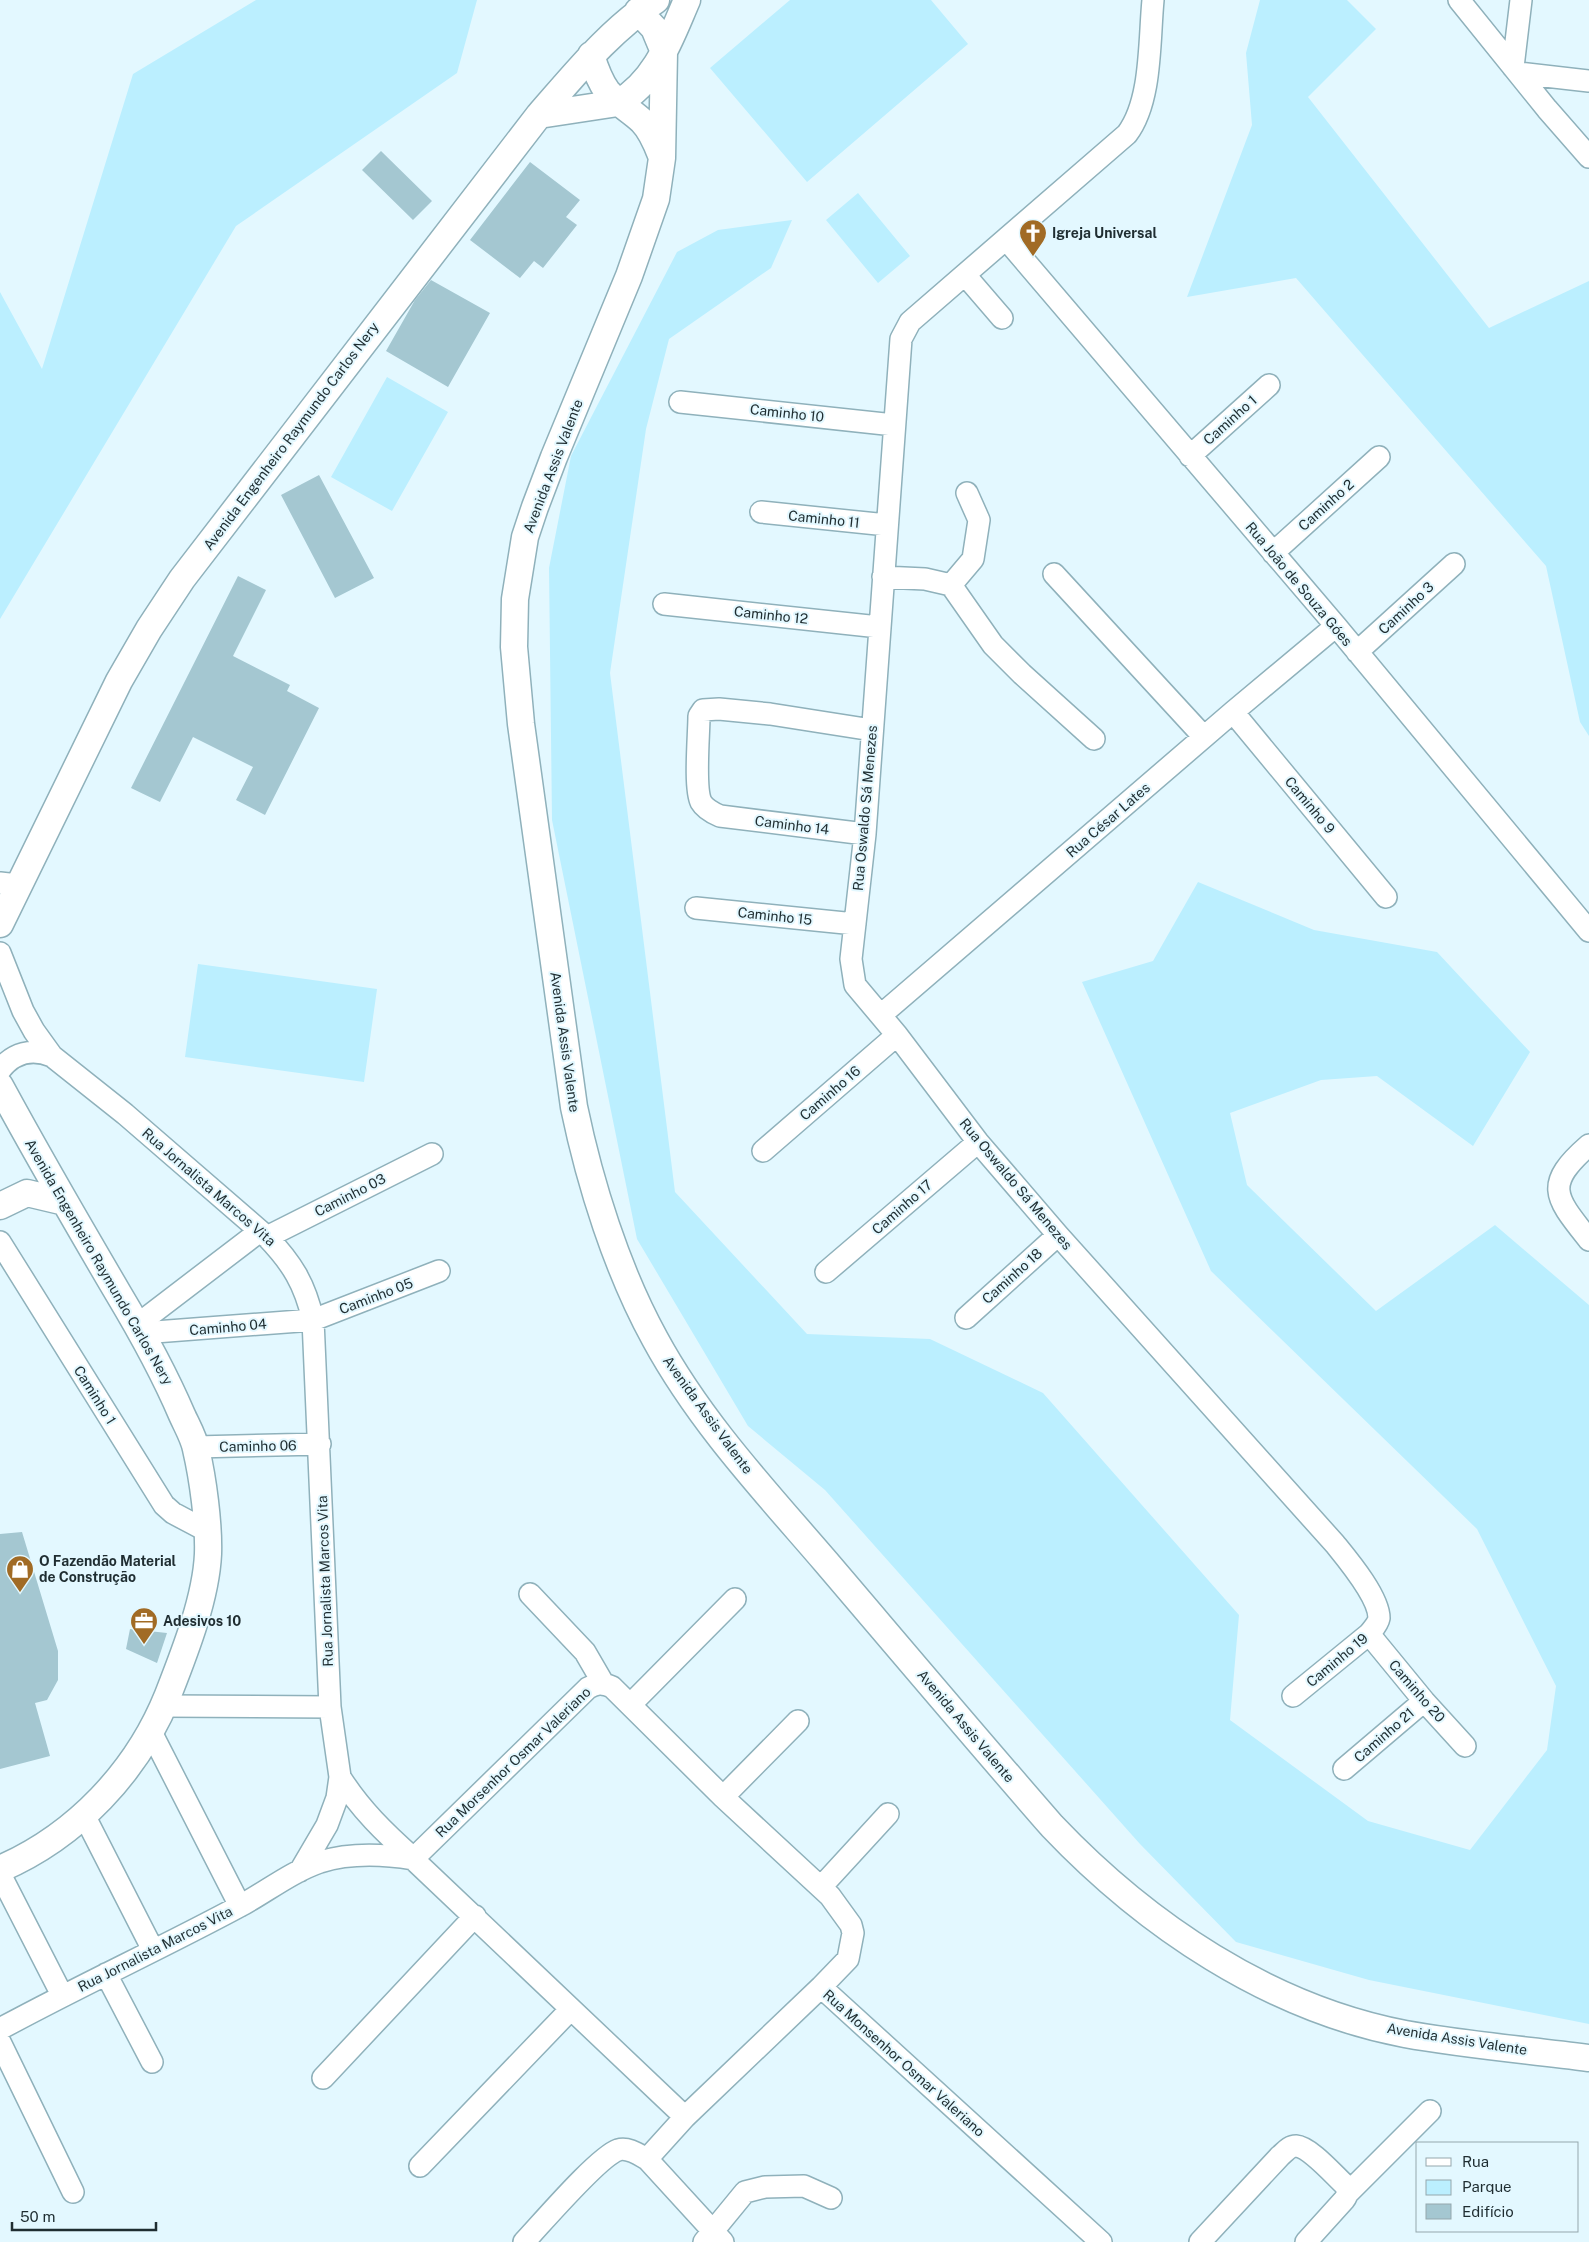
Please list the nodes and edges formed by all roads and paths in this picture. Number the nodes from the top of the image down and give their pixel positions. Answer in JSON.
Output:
{"nodes":[{"id":1,"x":687,"y":0,"type":"edge"},
{"id":2,"x":1153,"y":0,"type":"edge"},
{"id":3,"x":1459,"y":0,"type":"edge"},
{"id":4,"x":1520,"y":0,"type":"edge"},
{"id":5,"x":640,"y":4,"type":"edge"},
{"id":6,"x":664,"y":52,"type":"junction"},
{"id":7,"x":591,"y":55,"type":"junction"},
{"id":8,"x":1515,"y":70,"type":"junction"},
{"id":9,"x":1589,"y":81,"type":"edge"},
{"id":10,"x":618,"y":103,"type":"junction"},
{"id":11,"x":539,"y":116,"type":"junction"},
{"id":12,"x":1581,"y":139,"type":"edge"},
{"id":13,"x":1589,"y":157,"type":"edge"},
{"id":14,"x":662,"y":158,"type":"junction"},
{"id":15,"x":1006,"y":239,"type":"junction"},
{"id":16,"x":965,"y":275,"type":"junction"},
{"id":17,"x":1002,"y":318,"type":"dead end"},
{"id":18,"x":1269,"y":385,"type":"dead end"},
{"id":19,"x":680,"y":402,"type":"dead end"},
{"id":20,"x":894,"y":424,"type":"junction"},
{"id":21,"x":1190,"y":456,"type":"junction"},
{"id":22,"x":1379,"y":458,"type":"dead end"},
{"id":23,"x":967,"y":493,"type":"dead end"},
{"id":24,"x":761,"y":512,"type":"dead end"},
{"id":25,"x":887,"y":526,"type":"junction"},
{"id":26,"x":1273,"y":553,"type":"junction"},
{"id":27,"x":1454,"y":564,"type":"dead end"},
{"id":28,"x":1054,"y":574,"type":"dead end"},
{"id":29,"x":883,"y":577,"type":"junction"},
{"id":30,"x":951,"y":585,"type":"junction"},
{"id":31,"x":664,"y":604,"type":"dead end"},
{"id":32,"x":1336,"y":626,"type":"junction"},
{"id":33,"x":879,"y":627,"type":"junction"},
{"id":34,"x":1358,"y":652,"type":"junction"},
{"id":35,"x":1233,"y":712,"type":"junction"},
{"id":36,"x":872,"y":730,"type":"junction"},
{"id":37,"x":1204,"y":737,"type":"junction"},
{"id":38,"x":1094,"y":739,"type":"dead end"},
{"id":39,"x":865,"y":834,"type":"junction"},
{"id":40,"x":9,"y":884,"type":"edge"},
{"id":41,"x":1386,"y":897,"type":"dead end"},
{"id":42,"x":696,"y":908,"type":"dead end"},
{"id":43,"x":0,"y":924,"type":"edge"},
{"id":44,"x":854,"y":924,"type":"junction"},
{"id":45,"x":1589,"y":931,"type":"edge"},
{"id":46,"x":0,"y":953,"type":"edge"},
{"id":47,"x":881,"y":1015,"type":"junction"},
{"id":48,"x":897,"y":1035,"type":"junction"},
{"id":49,"x":52,"y":1056,"type":"junction"},
{"id":50,"x":0,"y":1070,"type":"edge"},
{"id":51,"x":0,"y":1086,"type":"edge"},
{"id":52,"x":978,"y":1142,"type":"junction"},
{"id":53,"x":1589,"y":1145,"type":"edge"},
{"id":54,"x":763,"y":1151,"type":"dead end"},
{"id":55,"x":432,"y":1154,"type":"dead end"},
{"id":56,"x":41,"y":1161,"type":"junction"},
{"id":57,"x":27,"y":1193,"type":"junction"},
{"id":58,"x":65,"y":1202,"type":"junction"},
{"id":59,"x":0,"y":1206,"type":"edge"},
{"id":60,"x":264,"y":1234,"type":"junction"},
{"id":61,"x":1058,"y":1235,"type":"junction"},
{"id":62,"x":1589,"y":1240,"type":"edge"},
{"id":63,"x":0,"y":1242,"type":"edge"},
{"id":64,"x":439,"y":1271,"type":"dead end"},
{"id":65,"x":826,"y":1272,"type":"dead end"},
{"id":66,"x":966,"y":1318,"type":"dead end"},
{"id":67,"x":313,"y":1320,"type":"junction"},
{"id":68,"x":140,"y":1329,"type":"junction"},
{"id":69,"x":320,"y":1444,"type":"junction"},
{"id":70,"x":196,"y":1447,"type":"junction"},
{"id":71,"x":207,"y":1531,"type":"junction"},
{"id":72,"x":1335,"y":1544,"type":"joint"},
{"id":73,"x":530,"y":1594,"type":"dead end"},
{"id":74,"x":735,"y":1599,"type":"dead end"},
{"id":75,"x":1369,"y":1634,"type":"junction"},
{"id":76,"x":603,"y":1683,"type":"junction"},
{"id":77,"x":1293,"y":1696,"type":"dead end"},
{"id":78,"x":1424,"y":1701,"type":"junction"},
{"id":79,"x":631,"y":1704,"type":"junction"},
{"id":80,"x":163,"y":1706,"type":"junction"},
{"id":81,"x":330,"y":1707,"type":"junction"},
{"id":82,"x":798,"y":1721,"type":"dead end"},
{"id":83,"x":152,"y":1732,"type":"junction"},
{"id":84,"x":1465,"y":1746,"type":"dead end"},
{"id":85,"x":1344,"y":1769,"type":"dead end"},
{"id":86,"x":340,"y":1777,"type":"junction"},
{"id":87,"x":722,"y":1797,"type":"junction"},
{"id":88,"x":888,"y":1814,"type":"dead end"},
{"id":89,"x":84,"y":1815,"type":"junction"},
{"id":90,"x":414,"y":1859,"type":"junction"},
{"id":91,"x":0,"y":1869,"type":"edge"},
{"id":92,"x":300,"y":1871,"type":"junction"},
{"id":93,"x":0,"y":1874,"type":"edge"},
{"id":94,"x":821,"y":1887,"type":"junction"},
{"id":95,"x":240,"y":1906,"type":"junction"},
{"id":96,"x":475,"y":1916,"type":"junction"},
{"id":97,"x":152,"y":1950,"type":"junction"},
{"id":98,"x":106,"y":1974,"type":"junction"},
{"id":99,"x":822,"y":1987,"type":"junction"},
{"id":100,"x":62,"y":1995,"type":"junction"},
{"id":101,"x":570,"y":2010,"type":"junction"},
{"id":102,"x":0,"y":2029,"type":"edge"},
{"id":103,"x":0,"y":2042,"type":"edge"},
{"id":104,"x":1589,"y":2058,"type":"edge"},
{"id":105,"x":152,"y":2062,"type":"dead end"},
{"id":106,"x":323,"y":2078,"type":"dead end"},
{"id":107,"x":1430,"y":2111,"type":"dead end"},
{"id":108,"x":684,"y":2117,"type":"junction"},
{"id":109,"x":646,"y":2159,"type":"junction"},
{"id":110,"x":420,"y":2166,"type":"dead end"},
{"id":111,"x":74,"y":2192,"type":"dead end"},
{"id":112,"x":1348,"y":2193,"type":"junction"},
{"id":113,"x":831,"y":2198,"type":"dead end"},
{"id":114,"x":713,"y":2239,"type":"edge"},
{"id":115,"x":524,"y":2242,"type":"edge"},
{"id":116,"x":1101,"y":2242,"type":"edge"},
{"id":117,"x":1200,"y":2242,"type":"edge"},
{"id":118,"x":1306,"y":2242,"type":"edge"}],
"edges":[{"from":1,"to":6,"type":"main road","name":"Avenida Assis Valente"},
{"from":2,"to":15,"type":"street","name":"Rua Oswaldo Sá Menezes"},
{"from":3,"to":8,"type":"street"},
{"from":4,"to":8,"type":"street"},
{"from":5,"to":6,"type":"main road"},
{"from":5,"to":7,"type":"main road","name":"Avenida Engenheiro Raymundo Carlos Nery"},
{"from":6,"to":10,"type":"main road"},
{"from":6,"to":14,"type":"main road","name":"Avenida Assis Valente"},
{"from":7,"to":10,"type":"main road"},
{"from":7,"to":11,"type":"main road","name":"Avenida Engenheiro Raymundo Carlos Nery"},
{"from":8,"to":9,"type":"street"},
{"from":8,"to":12,"type":"street"},
{"from":10,"to":11,"type":"main road"},
{"from":10,"to":14,"type":"main road"},
{"from":11,"to":40,"type":"main road","name":"Avenida Engenheiro Raymundo Carlos Nery"},
{"from":12,"to":13,"type":"street"},
{"from":14,"to":104,"type":"main road","name":"Avenida Assis Valente"},
{"from":15,"to":16,"type":"street","name":"Rua Oswaldo Sá Menezes"},
{"from":15,"to":21,"type":"street","name":"Rua João de Souza Góes"},
{"from":16,"to":17,"type":"street"},
{"from":16,"to":20,"type":"street","name":"Rua Oswaldo Sá Menezes"},
{"from":18,"to":21,"type":"street","name":"Caminho 1"},
{"from":19,"to":20,"type":"street","name":"Caminho 10"},
{"from":20,"to":25,"type":"street","name":"Rua Oswaldo Sá Menezes"},
{"from":21,"to":26,"type":"street","name":"Rua João de Souza Góes"},
{"from":22,"to":26,"type":"street","name":"Caminho 2"},
{"from":23,"to":30,"type":"street"},
{"from":24,"to":25,"type":"street","name":"Caminho 11"},
{"from":25,"to":29,"type":"street","name":"Rua Oswaldo Sá Menezes"},
{"from":26,"to":32,"type":"street","name":"Rua João de Souza Góes"},
{"from":27,"to":34,"type":"street","name":"Caminho 3"},
{"from":28,"to":37,"type":"street"},
{"from":29,"to":30,"type":"street"},
{"from":29,"to":33,"type":"street","name":"Rua Oswaldo Sá Menezes"},
{"from":30,"to":38,"type":"street"},
{"from":31,"to":33,"type":"street","name":"Caminho 12"},
{"from":32,"to":34,"type":"street","name":"Rua João de Souza Góes"},
{"from":32,"to":35,"type":"street","name":"Rua César Lates"},
{"from":33,"to":36,"type":"street","name":"Rua Oswaldo Sá Menezes"},
{"from":34,"to":45,"type":"street","name":"Rua João de Souza Góes"},
{"from":35,"to":37,"type":"street","name":"Rua César Lates"},
{"from":35,"to":41,"type":"street","name":"Caminho 9"},
{"from":36,"to":39,"type":"street","name":"Rua Oswaldo Sá Menezes"},
{"from":36,"to":39,"type":"street","name":"Caminho 14"},
{"from":37,"to":47,"type":"street","name":"Rua César Lates"},
{"from":39,"to":44,"type":"street","name":"Rua Oswaldo Sá Menezes"},
{"from":40,"to":43,"type":"main road","name":"Avenida Engenheiro Raymundo Carlos Nery"},
{"from":42,"to":44,"type":"street","name":"Caminho 15"},
{"from":44,"to":47,"type":"street","name":"Rua Oswaldo Sá Menezes"},
{"from":46,"to":49,"type":"street","name":"Rua Jornalista Marcos Vita"},
{"from":47,"to":48,"type":"street","name":"Rua Oswaldo Sá Menezes"},
{"from":48,"to":52,"type":"street","name":"Rua Oswaldo Sá Menezes"},
{"from":48,"to":54,"type":"street","name":"Caminho 16"},
{"from":49,"to":50,"type":"street"},
{"from":49,"to":60,"type":"street","name":"Rua Jornalista Marcos Vita"},
{"from":51,"to":56,"type":"main road","name":"Avenida Engenheiro Raymundo Carlos Nery"},
{"from":52,"to":61,"type":"street","name":"Rua Oswaldo Sá Menezes"},
{"from":52,"to":65,"type":"street","name":"Caminho 17"},
{"from":53,"to":62,"type":"street"},
{"from":55,"to":60,"type":"street","name":"Caminho 03"},
{"from":56,"to":57,"type":"main road"},
{"from":56,"to":58,"type":"main road","name":"Avenida Engenheiro Raymundo Carlos Nery"},
{"from":57,"to":58,"type":"main road"},
{"from":57,"to":59,"type":"main road"},
{"from":58,"to":68,"type":"main road","name":"Avenida Engenheiro Raymundo Carlos Nery"},
{"from":60,"to":67,"type":"street","name":"Rua Jornalista Marcos Vita"},
{"from":60,"to":68,"type":"street","name":"Caminho 03"},
{"from":61,"to":66,"type":"street","name":"Caminho 18"},
{"from":61,"to":72,"type":"street","name":"Rua Oswaldo Sá Menezes"},
{"from":63,"to":71,"type":"street","name":"Caminho 1"},
{"from":64,"to":67,"type":"street","name":"Caminho 05"},
{"from":67,"to":68,"type":"street","name":"Caminho 04"},
{"from":67,"to":69,"type":"street","name":"Rua Jornalista Marcos Vita"},
{"from":68,"to":70,"type":"main road","name":"Avenida Engenheiro Raymundo Carlos Nery"},
{"from":69,"to":70,"type":"street","name":"Caminho 06"},
{"from":69,"to":81,"type":"street","name":"Rua Jornalista Marcos Vita"},
{"from":70,"to":71,"type":"main road","name":"Avenida Engenheiro Raymundo Carlos Nery"},
{"from":71,"to":80,"type":"main road","name":"Avenida Engenheiro Raymundo Carlos Nery"},
{"from":72,"to":75,"type":"street","name":"Caminho 19"},
{"from":73,"to":76,"type":"street"},
{"from":74,"to":79,"type":"street"},
{"from":75,"to":77,"type":"street","name":"Caminho 19"},
{"from":75,"to":78,"type":"street","name":"Caminho 20"},
{"from":76,"to":79,"type":"street","name":"Rua Morsenhor Osmar Valeriano"},
{"from":76,"to":90,"type":"street","name":"Rua Morsenhor Osmar Valeriano"},
{"from":78,"to":84,"type":"street","name":"Caminho 20"},
{"from":78,"to":85,"type":"street","name":"Caminho 21"},
{"from":79,"to":87,"type":"street","name":"Rua Morsenhor Osmar Valeriano"},
{"from":80,"to":81,"type":"street"},
{"from":80,"to":83,"type":"main road","name":"Avenida Engenheiro Raymundo Carlos Nery"},
{"from":81,"to":86,"type":"street","name":"Rua Jornalista Marcos Vita"},
{"from":82,"to":87,"type":"street"},
{"from":83,"to":89,"type":"main road","name":"Avenida Engenheiro Raymundo Carlos Nery"},
{"from":83,"to":95,"type":"street"},
{"from":86,"to":90,"type":"street"},
{"from":86,"to":92,"type":"street","name":"Rua Jornalista Marcos Vita"},
{"from":87,"to":94,"type":"street","name":"Rua Morsenhor Osmar Valeriano"},
{"from":88,"to":94,"type":"street"},
{"from":89,"to":91,"type":"main road","name":"Avenida Engenheiro Raymundo Carlos Nery"},
{"from":89,"to":97,"type":"street"},
{"from":90,"to":92,"type":"street"},
{"from":90,"to":96,"type":"street"},
{"from":92,"to":95,"type":"street","name":"Rua Jornalista Marcos Vita"},
{"from":93,"to":100,"type":"street"},
{"from":94,"to":99,"type":"street","name":"Rua Morsenhor Osmar Valeriano"},
{"from":95,"to":97,"type":"street","name":"Rua Jornalista Marcos Vita"},
{"from":96,"to":101,"type":"street"},
{"from":96,"to":106,"type":"street"},
{"from":97,"to":98,"type":"street","name":"Rua Jornalista Marcos Vita"},
{"from":98,"to":100,"type":"street","name":"Rua Jornalista Marcos Vita"},
{"from":98,"to":105,"type":"street"},
{"from":99,"to":108,"type":"street","name":"Rua Monsenhor Osmar Valeriano"},
{"from":99,"to":116,"type":"street","name":"Rua Monsenhor Osmar Valeriano"},
{"from":100,"to":102,"type":"street","name":"Rua Jornalista Marcos Vita"},
{"from":101,"to":108,"type":"street"},
{"from":101,"to":110,"type":"street"},
{"from":103,"to":111,"type":"street"},
{"from":107,"to":112,"type":"street"},
{"from":108,"to":109,"type":"street","name":"Rua Monsenhor Osmar Valeriano"},
{"from":109,"to":114,"type":"street"},
{"from":109,"to":115,"type":"street"},
{"from":112,"to":117,"type":"street"},
{"from":112,"to":118,"type":"street"},
{"from":113,"to":114,"type":"street"}]}
